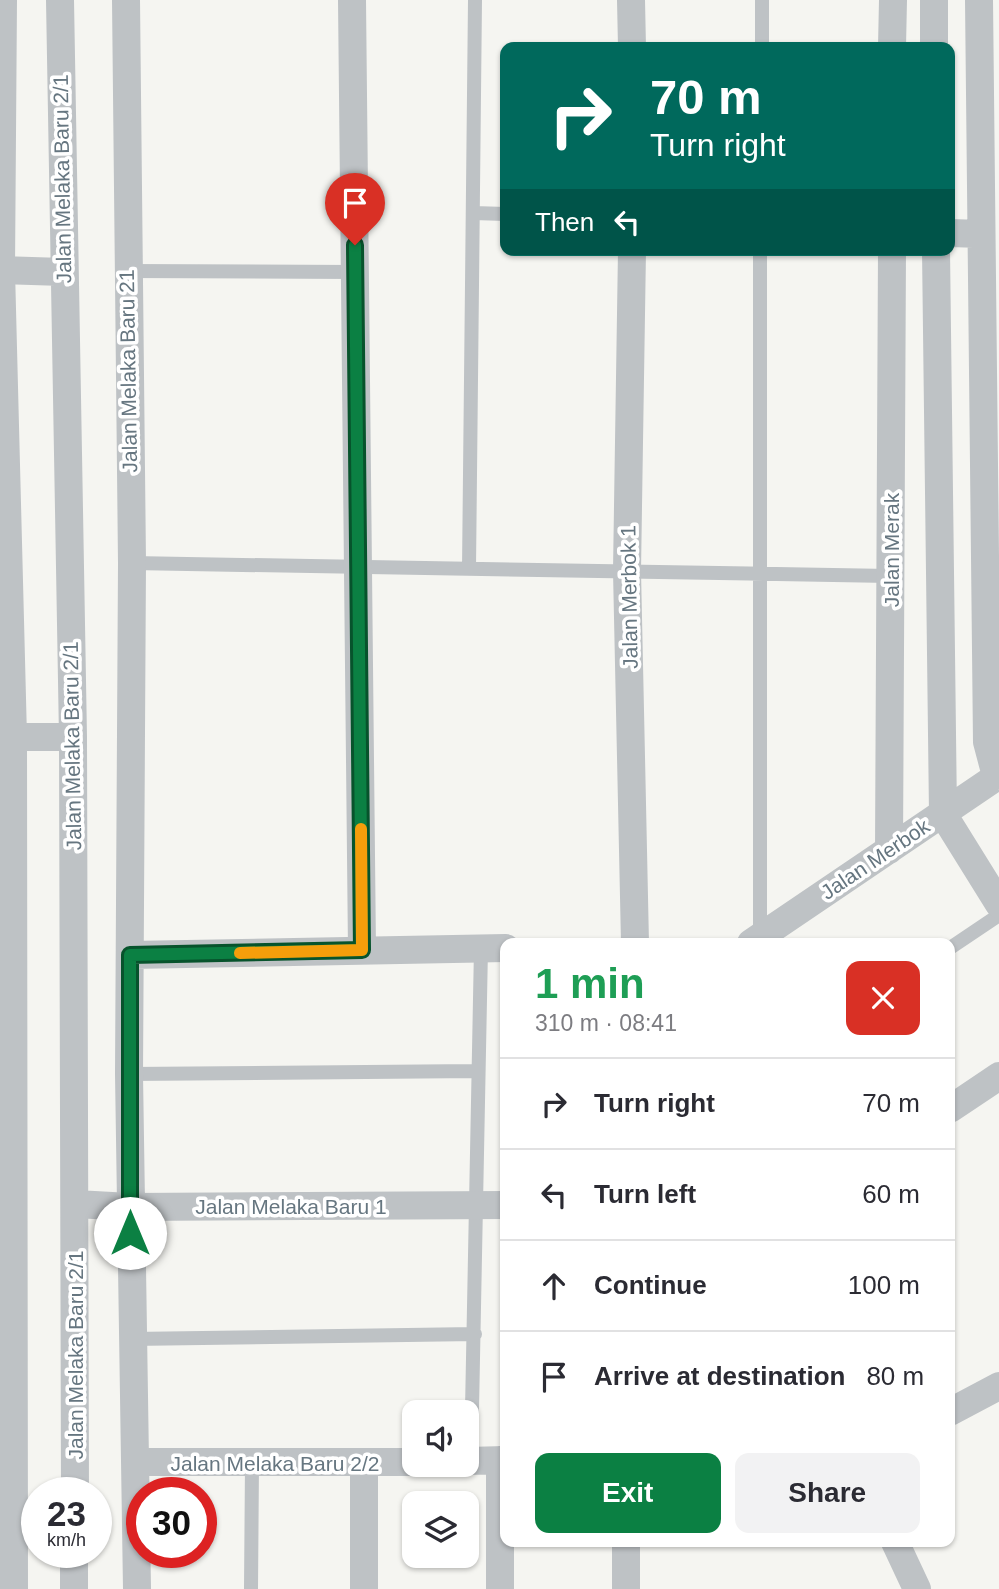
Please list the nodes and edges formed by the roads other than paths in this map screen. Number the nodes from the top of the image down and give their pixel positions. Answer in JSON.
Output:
{"nodes":[{"id":1,"x":3,"y":0,"type":"edge"},
{"id":2,"x":60,"y":0,"type":"edge"},
{"id":3,"x":125,"y":0,"type":"edge"},
{"id":4,"x":352,"y":0,"type":"edge"},
{"id":5,"x":475,"y":0,"type":"edge"},
{"id":6,"x":631,"y":0,"type":"edge"},
{"id":7,"x":762,"y":0,"type":"edge"},
{"id":8,"x":893,"y":0,"type":"edge"},
{"id":9,"x":934,"y":1,"type":"edge"},
{"id":10,"x":986,"y":2,"type":"edge"},
{"id":11,"x":632,"y":42,"type":"edge"},
{"id":12,"x":762,"y":42,"type":"edge"},
{"id":13,"x":892,"y":42,"type":"edge"},
{"id":14,"x":934,"y":42,"type":"edge"},
{"id":15,"x":472,"y":213,"type":"junction"},
{"id":16,"x":500,"y":214,"type":"edge"},
{"id":17,"x":955,"y":233,"type":"edge"},
{"id":18,"x":981,"y":234,"type":"junction"},
{"id":19,"x":632,"y":256,"type":"edge"},
{"id":20,"x":760,"y":256,"type":"edge"},
{"id":21,"x":892,"y":256,"type":"edge"},
{"id":22,"x":936,"y":256,"type":"edge"},
{"id":23,"x":1,"y":270,"type":"edge"},
{"id":24,"x":127,"y":271,"type":"junction"},
{"id":25,"x":63,"y":272,"type":"junction"},
{"id":26,"x":355,"y":272,"type":"junction"},
{"id":27,"x":991,"y":291,"type":"edge"},
{"id":28,"x":132,"y":563,"type":"junction"},
{"id":29,"x":358,"y":566,"type":"junction"},
{"id":30,"x":469,"y":569,"type":"junction"},
{"id":31,"x":627,"y":571,"type":"junction"},
{"id":32,"x":758,"y":574,"type":"junction"},
{"id":33,"x":890,"y":576,"type":"junction"},
{"id":34,"x":6,"y":737,"type":"edge"},
{"id":35,"x":73,"y":737,"type":"junction"},
{"id":36,"x":998,"y":775,"type":"edge"},
{"id":37,"x":943,"y":814,"type":"junction"},
{"id":38,"x":889,"y":850,"type":"junction"},
{"id":39,"x":999,"y":904,"type":"edge"},
{"id":40,"x":999,"y":915,"type":"edge"},
{"id":41,"x":635,"y":938,"type":"edge"},
{"id":42,"x":756,"y":938,"type":"edge"},
{"id":43,"x":759,"y":938,"type":"edge"},
{"id":44,"x":955,"y":945,"type":"edge"},
{"id":45,"x":493,"y":948,"type":"edge"},
{"id":46,"x":362,"y":950,"type":"junction"},
{"id":47,"x":130,"y":955,"type":"junction"},
{"id":48,"x":477,"y":1070,"type":"junction"},
{"id":49,"x":129,"y":1074,"type":"junction"},
{"id":50,"x":999,"y":1076,"type":"edge"},
{"id":51,"x":955,"y":1106,"type":"edge"},
{"id":52,"x":76,"y":1204,"type":"junction"},
{"id":53,"x":474,"y":1205,"type":"junction"},
{"id":54,"x":500,"y":1205,"type":"edge"},
{"id":55,"x":130,"y":1206,"type":"junction"},
{"id":56,"x":8,"y":1245,"type":"edge"},
{"id":57,"x":475,"y":1334,"type":"junction"},
{"id":58,"x":131,"y":1339,"type":"junction"},
{"id":59,"x":999,"y":1386,"type":"edge"},
{"id":60,"x":472,"y":1400,"type":"edge"},
{"id":61,"x":955,"y":1409,"type":"edge"},
{"id":62,"x":500,"y":1460,"type":"edge"},
{"id":63,"x":479,"y":1461,"type":"edge"},
{"id":64,"x":136,"y":1462,"type":"junction"},
{"id":65,"x":402,"y":1463,"type":"edge"},
{"id":66,"x":251,"y":1464,"type":"junction"},
{"id":67,"x":364,"y":1464,"type":"junction"},
{"id":68,"x":75,"y":1477,"type":"edge"},
{"id":69,"x":501,"y":1547,"type":"edge"},
{"id":70,"x":626,"y":1547,"type":"edge"},
{"id":71,"x":897,"y":1547,"type":"edge"},
{"id":72,"x":74,"y":1568,"type":"edge"},
{"id":73,"x":14,"y":1589,"type":"edge"},
{"id":74,"x":74,"y":1589,"type":"edge"},
{"id":75,"x":137,"y":1589,"type":"edge"},
{"id":76,"x":251,"y":1589,"type":"edge"},
{"id":77,"x":363,"y":1589,"type":"edge"},
{"id":78,"x":500,"y":1589,"type":"edge"},
{"id":79,"x":626,"y":1589,"type":"edge"},
{"id":80,"x":917,"y":1589,"type":"edge"}],
"edges":[{"from":1,"to":23,"type":"street"},
{"from":2,"to":25,"type":"street","name":"Jalan Melaka Baru 2/1"},
{"from":3,"to":24,"type":"street","name":"Jalan Melaka Baru 21"},
{"from":4,"to":26,"type":"street"},
{"from":5,"to":15,"type":"lane"},
{"from":6,"to":11,"type":"street"},
{"from":7,"to":12,"type":"lane"},
{"from":8,"to":13,"type":"street"},
{"from":9,"to":10,"type":"street"},
{"from":9,"to":14,"type":"street"},
{"from":10,"to":18,"type":"street"},
{"from":15,"to":16,"type":"lane"},
{"from":15,"to":30,"type":"lane"},
{"from":17,"to":18,"type":"street"},
{"from":18,"to":27,"type":"street"},
{"from":19,"to":31,"type":"street","name":"Jalan Merbok 1"},
{"from":20,"to":32,"type":"lane"},
{"from":21,"to":33,"type":"street","name":"Jalan Merak"},
{"from":22,"to":37,"type":"street"},
{"from":23,"to":25,"type":"street"},
{"from":23,"to":34,"type":"street"},
{"from":24,"to":26,"type":"lane"},
{"from":24,"to":28,"type":"street","name":"Jalan Melaka Baru 21"},
{"from":25,"to":35,"type":"street","name":"Jalan Melaka Baru 2/1"},
{"from":26,"to":29,"type":"street"},
{"from":27,"to":36,"type":"street"},
{"from":28,"to":29,"type":"lane"},
{"from":28,"to":47,"type":"street","name":"Jalan Melaka Baru 21"},
{"from":29,"to":30,"type":"lane"},
{"from":29,"to":46,"type":"street"},
{"from":30,"to":31,"type":"lane"},
{"from":31,"to":32,"type":"lane"},
{"from":31,"to":41,"type":"street","name":"Jalan Merbok 1"},
{"from":32,"to":33,"type":"lane"},
{"from":32,"to":42,"type":"lane"},
{"from":33,"to":38,"type":"street","name":"Jalan Merak"},
{"from":34,"to":35,"type":"street"},
{"from":34,"to":56,"type":"street"},
{"from":35,"to":52,"type":"street","name":"Jalan Melaka Baru 2/1"},
{"from":36,"to":37,"type":"street","name":"Jalan Merbok"},
{"from":37,"to":38,"type":"street","name":"Jalan Merbok"},
{"from":37,"to":39,"type":"street"},
{"from":38,"to":43,"type":"street","name":"Jalan Merbok"},
{"from":40,"to":44,"type":"lane"},
{"from":45,"to":46,"type":"street"},
{"from":45,"to":48,"type":"lane"},
{"from":46,"to":47,"type":"street"},
{"from":47,"to":49,"type":"street","name":"Jalan Melaka Baru 21"},
{"from":48,"to":49,"type":"lane"},
{"from":48,"to":53,"type":"lane"},
{"from":49,"to":55,"type":"street","name":"Jalan Melaka Baru 21"},
{"from":50,"to":51,"type":"street"},
{"from":52,"to":55,"type":"street","name":"Jalan Melaka Baru 1"},
{"from":52,"to":68,"type":"street","name":"Jalan Melaka Baru 2/1"},
{"from":53,"to":54,"type":"street","name":"Jalan Melaka Baru 1"},
{"from":53,"to":55,"type":"street","name":"Jalan Melaka Baru 1"},
{"from":53,"to":57,"type":"lane"},
{"from":55,"to":58,"type":"street"},
{"from":56,"to":73,"type":"street"},
{"from":57,"to":58,"type":"lane"},
{"from":57,"to":60,"type":"lane"},
{"from":58,"to":64,"type":"street"},
{"from":59,"to":61,"type":"street"},
{"from":62,"to":63,"type":"street"},
{"from":64,"to":66,"type":"street","name":"Jalan Melaka Baru 2/2"},
{"from":64,"to":75,"type":"street"},
{"from":65,"to":67,"type":"street","name":"Jalan Melaka Baru 2/2"},
{"from":66,"to":67,"type":"street","name":"Jalan Melaka Baru 2/2"},
{"from":66,"to":76,"type":"lane"},
{"from":67,"to":77,"type":"street"},
{"from":69,"to":78,"type":"street"},
{"from":70,"to":79,"type":"street"},
{"from":71,"to":80,"type":"street"},
{"from":72,"to":74,"type":"street"}]}
